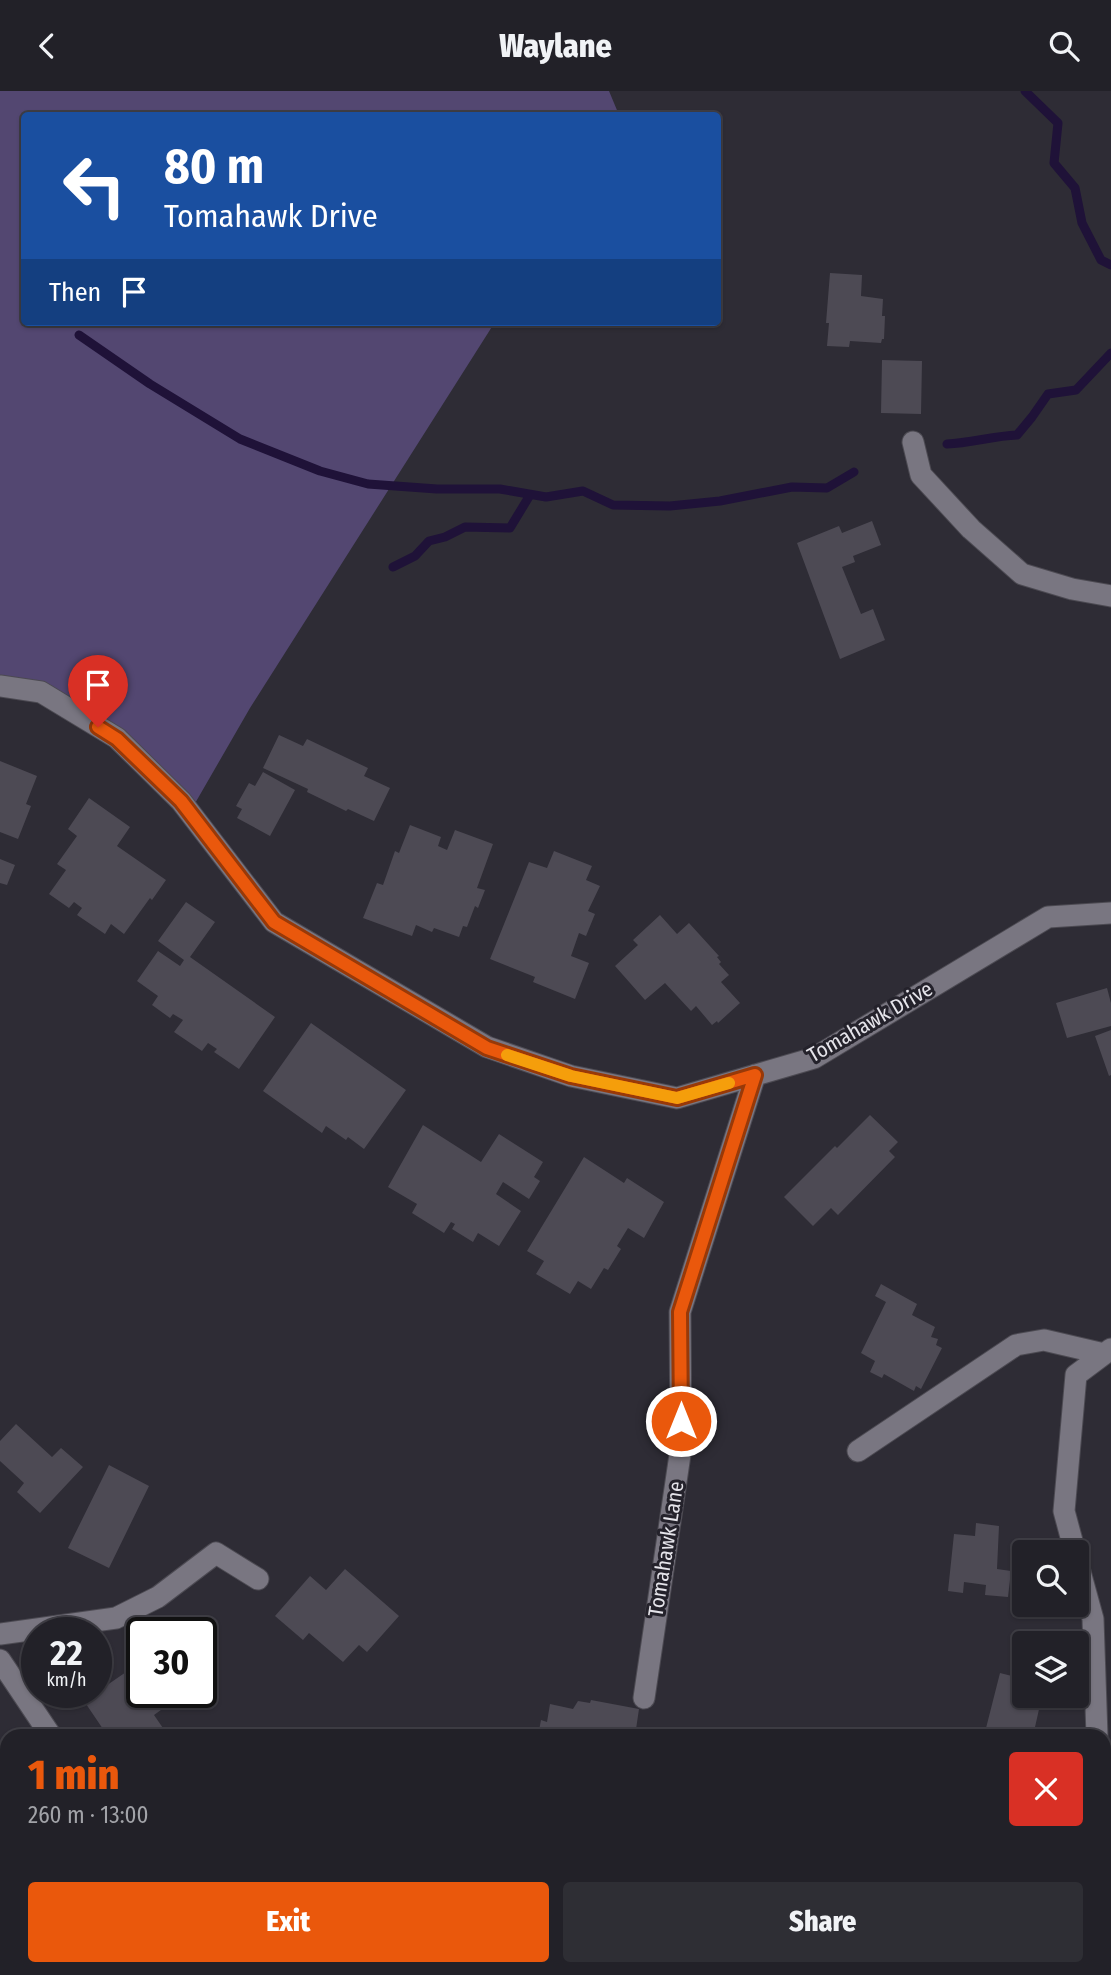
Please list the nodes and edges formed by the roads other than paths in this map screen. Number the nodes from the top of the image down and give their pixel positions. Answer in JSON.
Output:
{"nodes":[{"id":1,"x":913,"y":442,"type":"dead end"},
{"id":2,"x":1111,"y":596,"type":"edge"},
{"id":3,"x":0,"y":686,"type":"edge"},
{"id":4,"x":1111,"y":913,"type":"edge"},
{"id":5,"x":755,"y":1075,"type":"junction"},
{"id":6,"x":1108,"y":1351,"type":"edge"},
{"id":7,"x":858,"y":1451,"type":"dead end"},
{"id":8,"x":1072,"y":1540,"type":"edge"},
{"id":9,"x":258,"y":1579,"type":"dead end"},
{"id":10,"x":1089,"y":1604,"type":"edge"},
{"id":11,"x":0,"y":1634,"type":"edge"},
{"id":12,"x":0,"y":1660,"type":"edge"},
{"id":13,"x":644,"y":1698,"type":"dead end"},
{"id":14,"x":46,"y":1729,"type":"edge"},
{"id":15,"x":1097,"y":1729,"type":"edge"}],
"edges":[{"from":1,"to":2,"type":"street"},
{"from":3,"to":5,"type":"street","name":"Tomahawk Drive"},
{"from":4,"to":5,"type":"street","name":"Tomahawk Drive"},
{"from":5,"to":13,"type":"street","name":"Tomahawk Lane"},
{"from":6,"to":7,"type":"street"},
{"from":6,"to":8,"type":"street"},
{"from":9,"to":11,"type":"street"},
{"from":10,"to":15,"type":"street"},
{"from":12,"to":14,"type":"street"}]}
